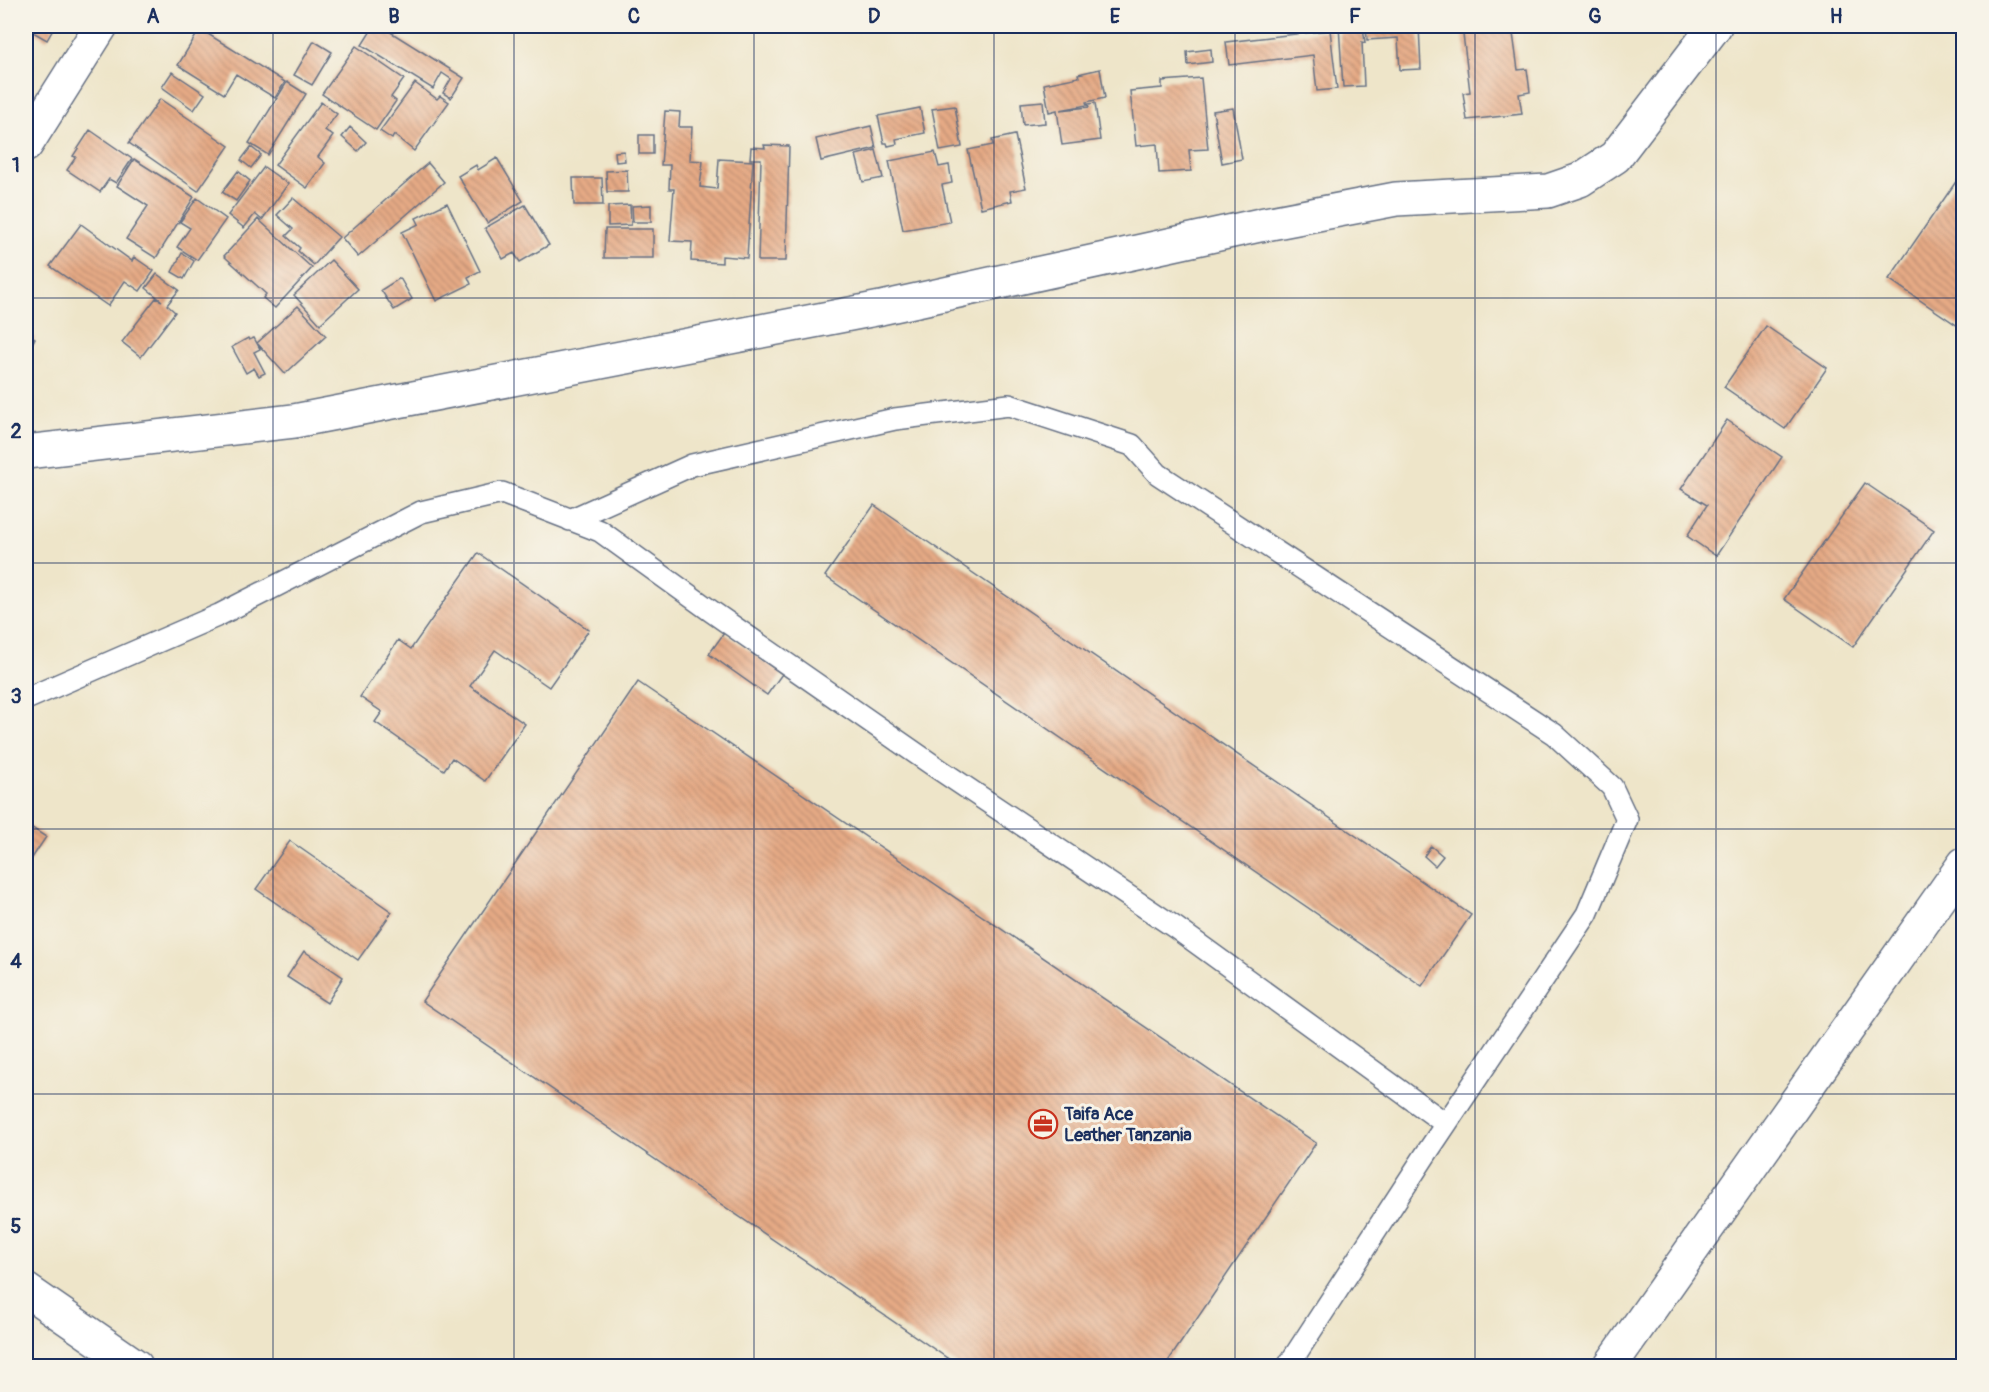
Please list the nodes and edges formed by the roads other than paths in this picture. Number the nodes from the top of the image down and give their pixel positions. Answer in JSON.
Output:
{"nodes":[{"id":1,"x":101,"y":26,"type":"edge"},
{"id":2,"x":1715,"y":26,"type":"edge"},
{"id":3,"x":26,"y":145,"type":"edge"},
{"id":4,"x":26,"y":452,"type":"edge"},
{"id":5,"x":570,"y":520,"type":"junction"},
{"id":6,"x":26,"y":699,"type":"edge"},
{"id":7,"x":1964,"y":864,"type":"edge"},
{"id":8,"x":1446,"y":1124,"type":"junction"},
{"id":9,"x":26,"y":1290,"type":"edge"},
{"id":10,"x":136,"y":1366,"type":"edge"},
{"id":11,"x":1288,"y":1366,"type":"edge"},
{"id":12,"x":1610,"y":1366,"type":"edge"}],
"edges":[{"from":1,"to":3,"type":"street"},
{"from":2,"to":4,"type":"street"},
{"from":5,"to":6,"type":"lane"},
{"from":5,"to":8,"type":"lane"},
{"from":5,"to":8,"type":"lane"},
{"from":7,"to":12,"type":"street"},
{"from":8,"to":11,"type":"lane"},
{"from":9,"to":10,"type":"street"}]}
